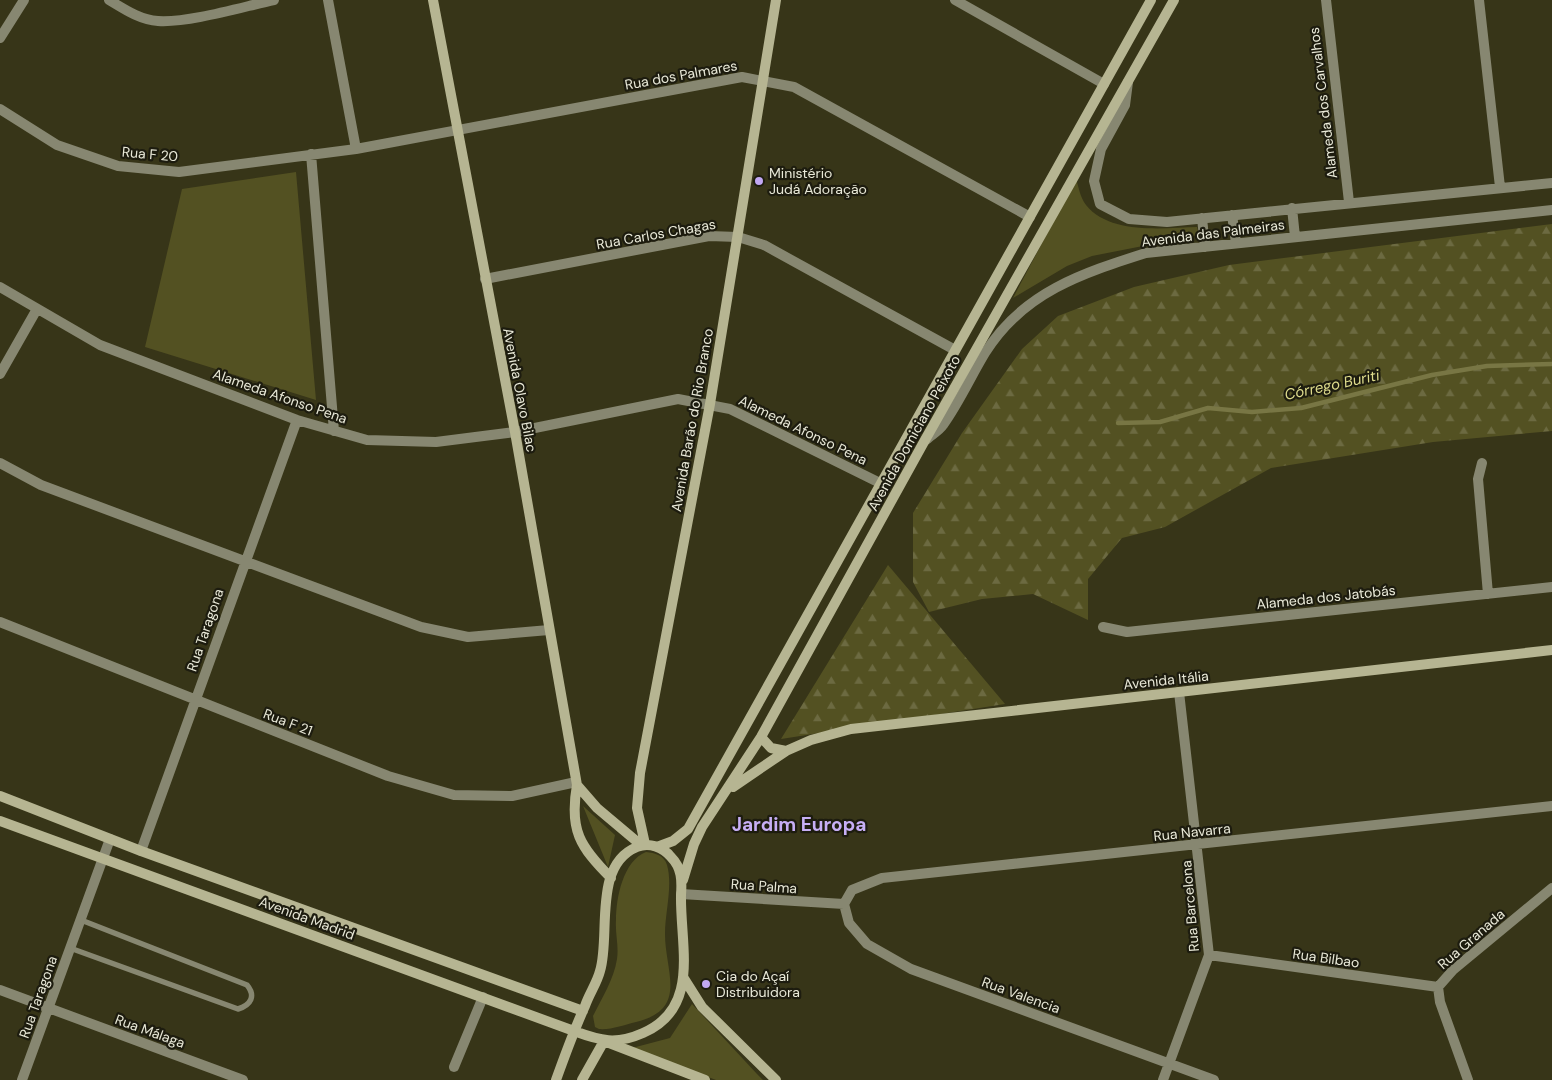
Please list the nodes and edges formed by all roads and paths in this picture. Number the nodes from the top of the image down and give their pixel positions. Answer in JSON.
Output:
{"nodes":[{"id":1,"x":24,"y":0,"type":"edge"},
{"id":2,"x":108,"y":0,"type":"edge"},
{"id":3,"x":274,"y":0,"type":"edge"},
{"id":4,"x":328,"y":0,"type":"edge"},
{"id":5,"x":433,"y":0,"type":"edge"},
{"id":6,"x":776,"y":0,"type":"edge"},
{"id":7,"x":955,"y":0,"type":"edge"},
{"id":8,"x":1151,"y":0,"type":"edge"},
{"id":9,"x":1174,"y":0,"type":"edge"},
{"id":10,"x":1326,"y":0,"type":"edge"},
{"id":11,"x":1479,"y":0,"type":"edge"},
{"id":12,"x":0,"y":38,"type":"edge"},
{"id":13,"x":763,"y":80,"type":"junction"},
{"id":14,"x":1128,"y":82,"type":"junction"},
{"id":15,"x":1104,"y":84,"type":"junction"},
{"id":16,"x":0,"y":108,"type":"edge"},
{"id":17,"x":456,"y":132,"type":"junction"},
{"id":18,"x":356,"y":149,"type":"junction"},
{"id":19,"x":311,"y":154,"type":"junction"},
{"id":20,"x":1552,"y":183,"type":"edge"},
{"id":21,"x":1500,"y":187,"type":"junction"},
{"id":22,"x":1349,"y":202,"type":"junction"},
{"id":23,"x":1292,"y":208,"type":"junction"},
{"id":24,"x":1552,"y":210,"type":"edge"},
{"id":25,"x":1232,"y":215,"type":"junction"},
{"id":26,"x":1030,"y":217,"type":"junction"},
{"id":27,"x":1202,"y":218,"type":"junction"},
{"id":28,"x":738,"y":237,"type":"junction"},
{"id":29,"x":1295,"y":237,"type":"junction"},
{"id":30,"x":1236,"y":243,"type":"junction"},
{"id":31,"x":1205,"y":247,"type":"junction"},
{"id":32,"x":485,"y":279,"type":"junction"},
{"id":33,"x":0,"y":287,"type":"edge"},
{"id":34,"x":37,"y":309,"type":"junction"},
{"id":35,"x":955,"y":350,"type":"junction"},
{"id":36,"x":0,"y":374,"type":"edge"},
{"id":37,"x":710,"y":404,"type":"junction"},
{"id":38,"x":297,"y":420,"type":"junction"},
{"id":39,"x":334,"y":430,"type":"junction"},
{"id":40,"x":514,"y":432,"type":"junction"},
{"id":41,"x":925,"y":440,"type":"junction"},
{"id":42,"x":0,"y":462,"type":"edge"},
{"id":43,"x":1482,"y":463,"type":"dead end"},
{"id":44,"x":880,"y":483,"type":"junction"},
{"id":45,"x":244,"y":561,"type":"junction"},
{"id":46,"x":1552,"y":587,"type":"edge"},
{"id":47,"x":1488,"y":594,"type":"junction"},
{"id":48,"x":0,"y":622,"type":"edge"},
{"id":49,"x":1103,"y":627,"type":"dead end"},
{"id":50,"x":549,"y":630,"type":"junction"},
{"id":51,"x":1552,"y":650,"type":"edge"},
{"id":52,"x":1179,"y":692,"type":"junction"},
{"id":53,"x":195,"y":701,"type":"junction"},
{"id":54,"x":761,"y":737,"type":"junction"},
{"id":55,"x":786,"y":751,"type":"junction"},
{"id":56,"x":576,"y":783,"type":"junction"},
{"id":57,"x":727,"y":792,"type":"junction"},
{"id":58,"x":0,"y":796,"type":"edge"},
{"id":59,"x":1552,"y":806,"type":"edge"},
{"id":60,"x":0,"y":821,"type":"edge"},
{"id":61,"x":110,"y":839,"type":"junction"},
{"id":62,"x":1198,"y":844,"type":"junction"},
{"id":63,"x":643,"y":845,"type":"junction"},
{"id":64,"x":657,"y":847,"type":"junction"},
{"id":65,"x":140,"y":851,"type":"junction"},
{"id":66,"x":104,"y":858,"type":"junction"},
{"id":67,"x":611,"y":878,"type":"junction"},
{"id":68,"x":683,"y":880,"type":"junction"},
{"id":69,"x":1552,"y":888,"type":"edge"},
{"id":70,"x":682,"y":894,"type":"junction"},
{"id":71,"x":844,"y":904,"type":"junction"},
{"id":72,"x":81,"y":920,"type":"junction"},
{"id":73,"x":70,"y":948,"type":"junction"},
{"id":74,"x":1210,"y":955,"type":"junction"},
{"id":75,"x":683,"y":977,"type":"junction"},
{"id":76,"x":1438,"y":987,"type":"junction"},
{"id":77,"x":0,"y":990,"type":"edge"},
{"id":78,"x":483,"y":997,"type":"junction"},
{"id":79,"x":48,"y":1008,"type":"junction"},
{"id":80,"x":583,"y":1011,"type":"junction"},
{"id":81,"x":574,"y":1031,"type":"junction"},
{"id":82,"x":604,"y":1042,"type":"junction"},
{"id":83,"x":1169,"y":1063,"type":"junction"},
{"id":84,"x":454,"y":1068,"type":"dead end"},
{"id":85,"x":22,"y":1080,"type":"edge"},
{"id":86,"x":243,"y":1080,"type":"edge"},
{"id":87,"x":556,"y":1080,"type":"edge"},
{"id":88,"x":582,"y":1080,"type":"edge"},
{"id":89,"x":705,"y":1080,"type":"edge"},
{"id":90,"x":776,"y":1080,"type":"edge"},
{"id":91,"x":1163,"y":1080,"type":"edge"},
{"id":92,"x":1214,"y":1080,"type":"edge"},
{"id":93,"x":1468,"y":1080,"type":"edge"}],
"edges":[{"from":1,"to":12,"type":"street"},
{"from":2,"to":3,"type":"street"},
{"from":4,"to":18,"type":"street"},
{"from":5,"to":17,"type":"main road","name":"Avenida Olavo Bilac"},
{"from":6,"to":13,"type":"main road","name":"Avenida Barão do Rio Branco"},
{"from":7,"to":15,"type":"street"},
{"from":8,"to":15,"type":"main road","name":"Avenida Domiciano Peixoto"},
{"from":9,"to":14,"type":"main road","name":"Avenida Domiciano Peixoto"},
{"from":10,"to":22,"type":"street","name":"Alameda dos Carvalhos"},
{"from":11,"to":21,"type":"street"},
{"from":13,"to":17,"type":"street","name":"Rua dos Palmares"},
{"from":13,"to":26,"type":"street","name":"Rua dos Palmares"},
{"from":13,"to":28,"type":"main road","name":"Avenida Barão do Rio Branco"},
{"from":14,"to":27,"type":"street","name":"Avenida das Palmeiras"},
{"from":14,"to":41,"type":"main road","name":"Avenida Domiciano Peixoto"},
{"from":15,"to":26,"type":"main road","name":"Avenida Domiciano Peixoto"},
{"from":16,"to":19,"type":"street","name":"Rua F 20"},
{"from":17,"to":18,"type":"street","name":"Rua F 20"},
{"from":17,"to":32,"type":"main road","name":"Avenida Olavo Bilac"},
{"from":18,"to":19,"type":"street","name":"Rua F 20"},
{"from":19,"to":39,"type":"street"},
{"from":20,"to":21,"type":"street","name":"Avenida das Palmeiras"},
{"from":21,"to":22,"type":"street","name":"Avenida das Palmeiras"},
{"from":22,"to":23,"type":"street","name":"Avenida das Palmeiras"},
{"from":23,"to":25,"type":"street","name":"Avenida das Palmeiras"},
{"from":23,"to":29,"type":"street"},
{"from":24,"to":29,"type":"street","name":"Avenida das Palmeiras"},
{"from":25,"to":27,"type":"street","name":"Avenida das Palmeiras"},
{"from":25,"to":30,"type":"street"},
{"from":26,"to":35,"type":"main road","name":"Avenida Domiciano Peixoto"},
{"from":27,"to":31,"type":"street"},
{"from":28,"to":32,"type":"street","name":"Rua Carlos Chagas"},
{"from":28,"to":35,"type":"street","name":"Rua Carlos Chagas"},
{"from":28,"to":37,"type":"main road","name":"Avenida Barão do Rio Branco"},
{"from":29,"to":30,"type":"street","name":"Avenida das Palmeiras"},
{"from":30,"to":31,"type":"street","name":"Avenida das Palmeiras"},
{"from":31,"to":41,"type":"street","name":"Avenida das Palmeiras"},
{"from":32,"to":40,"type":"main road","name":"Avenida Olavo Bilac"},
{"from":33,"to":34,"type":"street","name":"Alameda Afonso Pena"},
{"from":34,"to":36,"type":"street"},
{"from":34,"to":38,"type":"street","name":"Alameda Afonso Pena"},
{"from":35,"to":44,"type":"main road","name":"Avenida Domiciano Peixoto"},
{"from":37,"to":40,"type":"street","name":"Alameda Afonso Pena"},
{"from":37,"to":44,"type":"street","name":"Alameda Afonso Pena"},
{"from":37,"to":63,"type":"main road","name":"Avenida Barão do Rio Branco"},
{"from":38,"to":39,"type":"street","name":"Alameda Afonso Pena"},
{"from":38,"to":45,"type":"street","name":"Rua Taragona"},
{"from":39,"to":40,"type":"street","name":"Alameda Afonso Pena"},
{"from":40,"to":50,"type":"main road","name":"Avenida Olavo Bilac"},
{"from":41,"to":54,"type":"main road","name":"Avenida Domiciano Peixoto"},
{"from":42,"to":45,"type":"street"},
{"from":43,"to":47,"type":"street"},
{"from":44,"to":64,"type":"main road","name":"Avenida Domiciano Peixoto"},
{"from":45,"to":50,"type":"street"},
{"from":45,"to":53,"type":"street","name":"Rua Taragona"},
{"from":46,"to":47,"type":"street","name":"Alameda dos Jatobás"},
{"from":47,"to":49,"type":"street","name":"Alameda dos Jatobás"},
{"from":48,"to":53,"type":"street","name":"Rua F 21"},
{"from":50,"to":56,"type":"main road","name":"Avenida Olavo Bilac"},
{"from":51,"to":52,"type":"main road","name":"Avenida Itália"},
{"from":52,"to":55,"type":"main road","name":"Avenida Itália"},
{"from":52,"to":62,"type":"street","name":"Rua Barcelona"},
{"from":53,"to":56,"type":"street","name":"Rua F 21"},
{"from":53,"to":65,"type":"street","name":"Rua Taragona"},
{"from":54,"to":55,"type":"main road"},
{"from":54,"to":57,"type":"main road","name":"Avenida Domiciano Peixoto"},
{"from":55,"to":57,"type":"main road","name":"Avenida Itália"},
{"from":56,"to":63,"type":"main road"},
{"from":56,"to":67,"type":"main road","name":"Avenida Olavo Bilac"},
{"from":57,"to":68,"type":"main road","name":"Avenida Domiciano Peixoto"},
{"from":58,"to":61,"type":"main road","name":"Avenida Madrid"},
{"from":59,"to":62,"type":"street","name":"Rua Navarra"},
{"from":60,"to":66,"type":"main road","name":"Avenida Madrid"},
{"from":61,"to":65,"type":"main road","name":"Avenida Madrid"},
{"from":61,"to":66,"type":"street","name":"Rua Taragona"},
{"from":62,"to":71,"type":"street","name":"Rua Navarra"},
{"from":62,"to":74,"type":"street","name":"Rua Barcelona"},
{"from":63,"to":64,"type":"main road"},
{"from":63,"to":67,"type":"main road"},
{"from":64,"to":68,"type":"main road"},
{"from":65,"to":80,"type":"main road","name":"Avenida Madrid"},
{"from":66,"to":72,"type":"street","name":"Rua Taragona"},
{"from":66,"to":78,"type":"main road","name":"Avenida Madrid"},
{"from":67,"to":80,"type":"main road"},
{"from":68,"to":70,"type":"main road","name":"Avenida Domiciano Peixoto"},
{"from":69,"to":76,"type":"street","name":"Rua Granada"},
{"from":70,"to":71,"type":"street","name":"Rua Palma"},
{"from":70,"to":75,"type":"main road","name":"Avenida Domiciano Peixoto"},
{"from":71,"to":83,"type":"street","name":"Rua Valencia"},
{"from":72,"to":73,"type":"street","name":"Rua Taragona"},
{"from":72,"to":73,"type":"lane"},
{"from":73,"to":79,"type":"street","name":"Rua Taragona"},
{"from":74,"to":76,"type":"street","name":"Rua Bilbao"},
{"from":74,"to":83,"type":"street","name":"Rua Barcelona"},
{"from":75,"to":82,"type":"main road"},
{"from":75,"to":90,"type":"main road"},
{"from":76,"to":93,"type":"street","name":"Rua Granada"},
{"from":77,"to":79,"type":"street","name":"Rua Málaga"},
{"from":78,"to":81,"type":"main road","name":"Avenida Madrid"},
{"from":78,"to":84,"type":"street"},
{"from":79,"to":85,"type":"street","name":"Rua Taragona"},
{"from":79,"to":86,"type":"street","name":"Rua Málaga"},
{"from":80,"to":81,"type":"main road"},
{"from":81,"to":82,"type":"main road","name":"Avenida Madrid"},
{"from":81,"to":87,"type":"main road"},
{"from":82,"to":88,"type":"main road"},
{"from":82,"to":89,"type":"main road","name":"Avenida Madrid"},
{"from":83,"to":91,"type":"street","name":"Rua Barcelona"},
{"from":83,"to":92,"type":"street","name":"Rua Valencia"}]}
